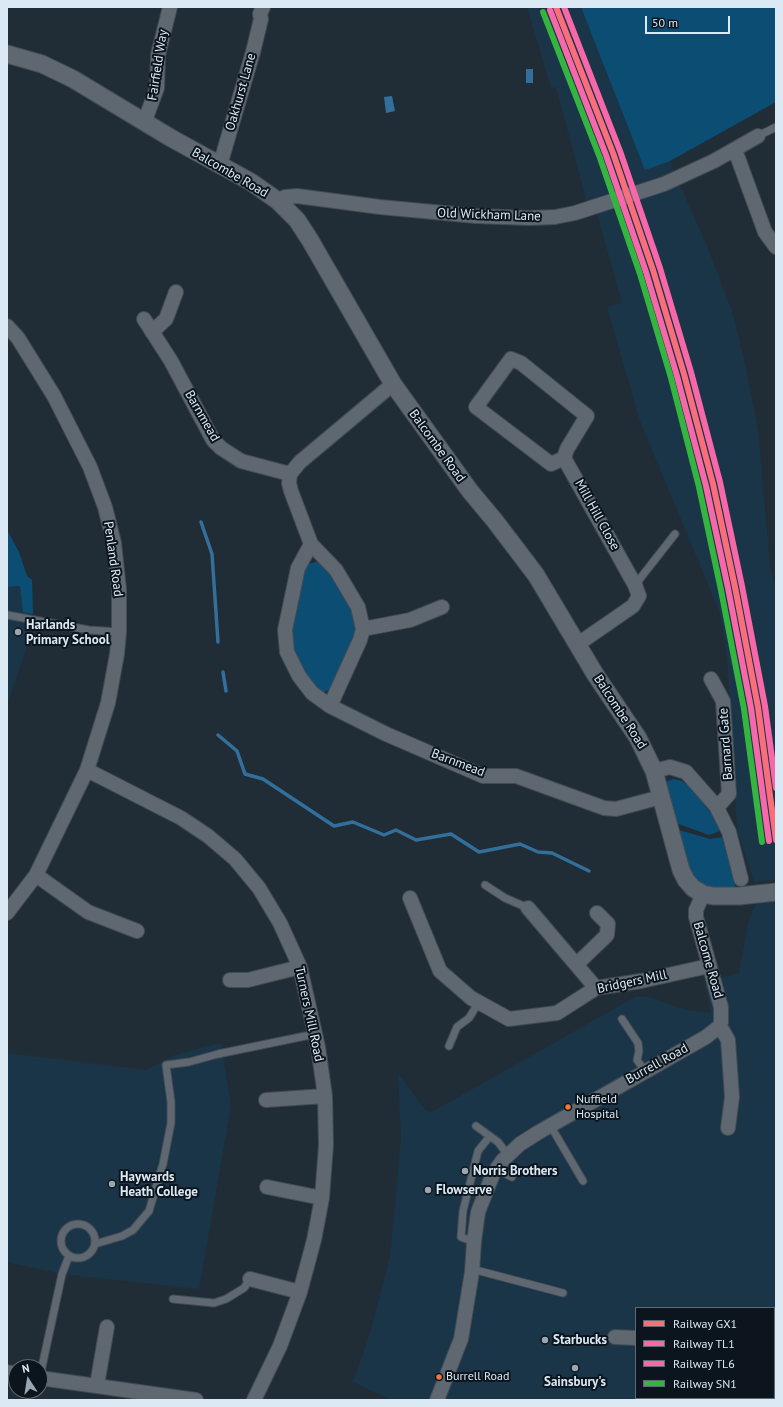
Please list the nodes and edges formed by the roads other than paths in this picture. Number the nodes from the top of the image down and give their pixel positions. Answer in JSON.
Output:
{"nodes":[{"id":1,"x":170,"y":7,"type":"edge"},
{"id":2,"x":262,"y":13,"type":"edge"},
{"id":3,"x":7,"y":54,"type":"edge"},
{"id":4,"x":144,"y":122,"type":"junction"},
{"id":5,"x":776,"y":127,"type":"edge"},
{"id":6,"x":758,"y":136,"type":"joint"},
{"id":7,"x":734,"y":150,"type":"junction"},
{"id":8,"x":220,"y":165,"type":"junction"},
{"id":9,"x":278,"y":201,"type":"junction"},
{"id":10,"x":776,"y":247,"type":"edge"},
{"id":11,"x":176,"y":292,"type":"dead end"},
{"id":12,"x":144,"y":320,"type":"dead end"},
{"id":13,"x":7,"y":326,"type":"edge"},
{"id":14,"x":152,"y":332,"type":"junction"},
{"id":15,"x":392,"y":384,"type":"junction"},
{"id":16,"x":564,"y":458,"type":"junction"},
{"id":17,"x":290,"y":474,"type":"junction"},
{"id":18,"x":675,"y":534,"type":"dead end"},
{"id":19,"x":312,"y":544,"type":"junction"},
{"id":20,"x":635,"y":585,"type":"junction"},
{"id":21,"x":442,"y":607,"type":"dead end"},
{"id":22,"x":7,"y":615,"type":"edge"},
{"id":23,"x":363,"y":629,"type":"junction"},
{"id":24,"x":119,"y":632,"type":"junction"},
{"id":25,"x":578,"y":644,"type":"junction"},
{"id":26,"x":710,"y":678,"type":"dead end"},
{"id":27,"x":330,"y":706,"type":"junction"},
{"id":28,"x":87,"y":770,"type":"junction"},
{"id":29,"x":654,"y":771,"type":"junction"},
{"id":30,"x":661,"y":797,"type":"junction"},
{"id":31,"x":716,"y":806,"type":"junction"},
{"id":32,"x":36,"y":874,"type":"junction"},
{"id":33,"x":741,"y":879,"type":"dead end"},
{"id":34,"x":485,"y":885,"type":"dead end"},
{"id":35,"x":776,"y":892,"type":"edge"},
{"id":36,"x":703,"y":894,"type":"junction"},
{"id":37,"x":410,"y":898,"type":"dead end"},
{"id":38,"x":528,"y":908,"type":"joint"},
{"id":39,"x":7,"y":913,"type":"edge"},
{"id":40,"x":596,"y":913,"type":"dead end"},
{"id":41,"x":137,"y":931,"type":"dead end"},
{"id":42,"x":577,"y":964,"type":"junction"},
{"id":43,"x":709,"y":966,"type":"junction"},
{"id":44,"x":300,"y":967,"type":"junction"},
{"id":45,"x":230,"y":980,"type":"dead end"},
{"id":46,"x":596,"y":988,"type":"junction"},
{"id":47,"x":479,"y":1002,"type":"junction"},
{"id":48,"x":622,"y":1020,"type":"dead end"},
{"id":49,"x":720,"y":1026,"type":"junction"},
{"id":50,"x":315,"y":1034,"type":"junction"},
{"id":51,"x":449,"y":1046,"type":"dead end"},
{"id":52,"x":645,"y":1071,"type":"junction"},
{"id":53,"x":324,"y":1096,"type":"junction"},
{"id":54,"x":266,"y":1100,"type":"dead end"},
{"id":55,"x":550,"y":1125,"type":"junction"},
{"id":56,"x":476,"y":1126,"type":"dead end"},
{"id":57,"x":728,"y":1128,"type":"dead end"},
{"id":58,"x":490,"y":1136,"type":"junction"},
{"id":59,"x":508,"y":1155,"type":"junction"},
{"id":60,"x":496,"y":1169,"type":"junction"},
{"id":61,"x":512,"y":1177,"type":"dead end"},
{"id":62,"x":583,"y":1181,"type":"dead end"},
{"id":63,"x":267,"y":1187,"type":"dead end"},
{"id":64,"x":322,"y":1198,"type":"junction"},
{"id":65,"x":474,"y":1242,"type":"junction"},
{"id":66,"x":95,"y":1244,"type":"junction"},
{"id":67,"x":69,"y":1256,"type":"junction"},
{"id":68,"x":472,"y":1269,"type":"junction"},
{"id":69,"x":250,"y":1279,"type":"joint"},
{"id":70,"x":300,"y":1292,"type":"junction"},
{"id":71,"x":563,"y":1292,"type":"dead end"},
{"id":72,"x":173,"y":1299,"type":"dead end"},
{"id":73,"x":107,"y":1327,"type":"dead end"},
{"id":74,"x":615,"y":1337,"type":"dead end"},
{"id":75,"x":635,"y":1338,"type":"edge"},
{"id":76,"x":44,"y":1359,"type":"edge"},
{"id":77,"x":48,"y":1378,"type":"edge"},
{"id":78,"x":97,"y":1385,"type":"junction"},
{"id":79,"x":196,"y":1400,"type":"edge"},
{"id":80,"x":254,"y":1400,"type":"edge"},
{"id":81,"x":437,"y":1400,"type":"edge"}],
"edges":[{"from":1,"to":4,"type":"street","name":"Fairfield Way"},
{"from":2,"to":8,"type":"street","name":"Oakhurst Lane"},
{"from":3,"to":4,"type":"street","name":"Balcombe Road"},
{"from":4,"to":8,"type":"street","name":"Balcombe Road"},
{"from":5,"to":6,"type":"lane"},
{"from":6,"to":7,"type":"street","name":"Old Wickham Lane"},
{"from":7,"to":9,"type":"street","name":"Old Wickham Lane"},
{"from":7,"to":10,"type":"street"},
{"from":8,"to":9,"type":"street","name":"Balcombe Road"},
{"from":9,"to":15,"type":"street","name":"Balcombe Road"},
{"from":11,"to":14,"type":"street"},
{"from":12,"to":14,"type":"street","name":"Barnmead"},
{"from":13,"to":24,"type":"street","name":"Penland Road"},
{"from":14,"to":17,"type":"street","name":"Barnmead"},
{"from":15,"to":17,"type":"street"},
{"from":15,"to":25,"type":"street","name":"Balcombe Road"},
{"from":16,"to":16,"type":"street"},
{"from":16,"to":20,"type":"street","name":"Mill Hill Close"},
{"from":17,"to":19,"type":"street"},
{"from":18,"to":20,"type":"lane"},
{"from":19,"to":23,"type":"street"},
{"from":19,"to":27,"type":"street","name":"Barnmead"},
{"from":20,"to":25,"type":"street"},
{"from":21,"to":23,"type":"street"},
{"from":22,"to":24,"type":"lane"},
{"from":23,"to":27,"type":"street"},
{"from":24,"to":28,"type":"street","name":"Penland Road"},
{"from":25,"to":29,"type":"street","name":"Balcombe Road"},
{"from":26,"to":31,"type":"street","name":"Barnard Gate"},
{"from":27,"to":30,"type":"street","name":"Barnmead"},
{"from":28,"to":32,"type":"street","name":"Penland Road"},
{"from":28,"to":44,"type":"street","name":"Turners Mill Road"},
{"from":29,"to":30,"type":"street","name":"Balcombe Road"},
{"from":29,"to":31,"type":"street"},
{"from":30,"to":36,"type":"street","name":"Balcombe Road"},
{"from":31,"to":33,"type":"street"},
{"from":32,"to":39,"type":"street","name":"Penland Road"},
{"from":32,"to":41,"type":"street"},
{"from":34,"to":38,"type":"lane"},
{"from":35,"to":36,"type":"street"},
{"from":36,"to":43,"type":"street","name":"Balcome Road"},
{"from":37,"to":47,"type":"street","name":"Bridgers Mill"},
{"from":38,"to":42,"type":"street"},
{"from":40,"to":42,"type":"street"},
{"from":42,"to":46,"type":"street"},
{"from":43,"to":46,"type":"street","name":"Bridgers Mill"},
{"from":43,"to":49,"type":"street","name":"Balcome Road"},
{"from":44,"to":45,"type":"street"},
{"from":44,"to":50,"type":"street","name":"Turners Mill Road"},
{"from":46,"to":47,"type":"street","name":"Bridgers Mill"},
{"from":47,"to":51,"type":"lane"},
{"from":48,"to":52,"type":"lane"},
{"from":49,"to":52,"type":"street","name":"Burrell Road"},
{"from":49,"to":57,"type":"street"},
{"from":50,"to":53,"type":"street","name":"Turners Mill Road"},
{"from":50,"to":66,"type":"lane"},
{"from":52,"to":55,"type":"street","name":"Burrell Road"},
{"from":53,"to":54,"type":"street"},
{"from":53,"to":64,"type":"street","name":"Turners Mill Road"},
{"from":55,"to":59,"type":"street","name":"Burrell Road"},
{"from":55,"to":62,"type":"lane"},
{"from":56,"to":58,"type":"lane"},
{"from":58,"to":59,"type":"lane"},
{"from":58,"to":65,"type":"lane"},
{"from":59,"to":60,"type":"street","name":"Burrell Road"},
{"from":60,"to":61,"type":"lane"},
{"from":60,"to":65,"type":"street","name":"Burrell Road"},
{"from":63,"to":64,"type":"street"},
{"from":64,"to":70,"type":"street","name":"Turners Mill Road"},
{"from":65,"to":68,"type":"street","name":"Burrell Road"},
{"from":66,"to":67,"type":"lane"},
{"from":66,"to":67,"type":"lane"},
{"from":67,"to":76,"type":"lane"},
{"from":68,"to":71,"type":"lane"},
{"from":68,"to":81,"type":"street","name":"Burrell Road"},
{"from":69,"to":70,"type":"street"},
{"from":69,"to":72,"type":"lane"},
{"from":70,"to":80,"type":"street","name":"Turners Mill Road"},
{"from":73,"to":78,"type":"street"},
{"from":74,"to":75,"type":"street"},
{"from":77,"to":78,"type":"street"},
{"from":78,"to":79,"type":"street"}]}
